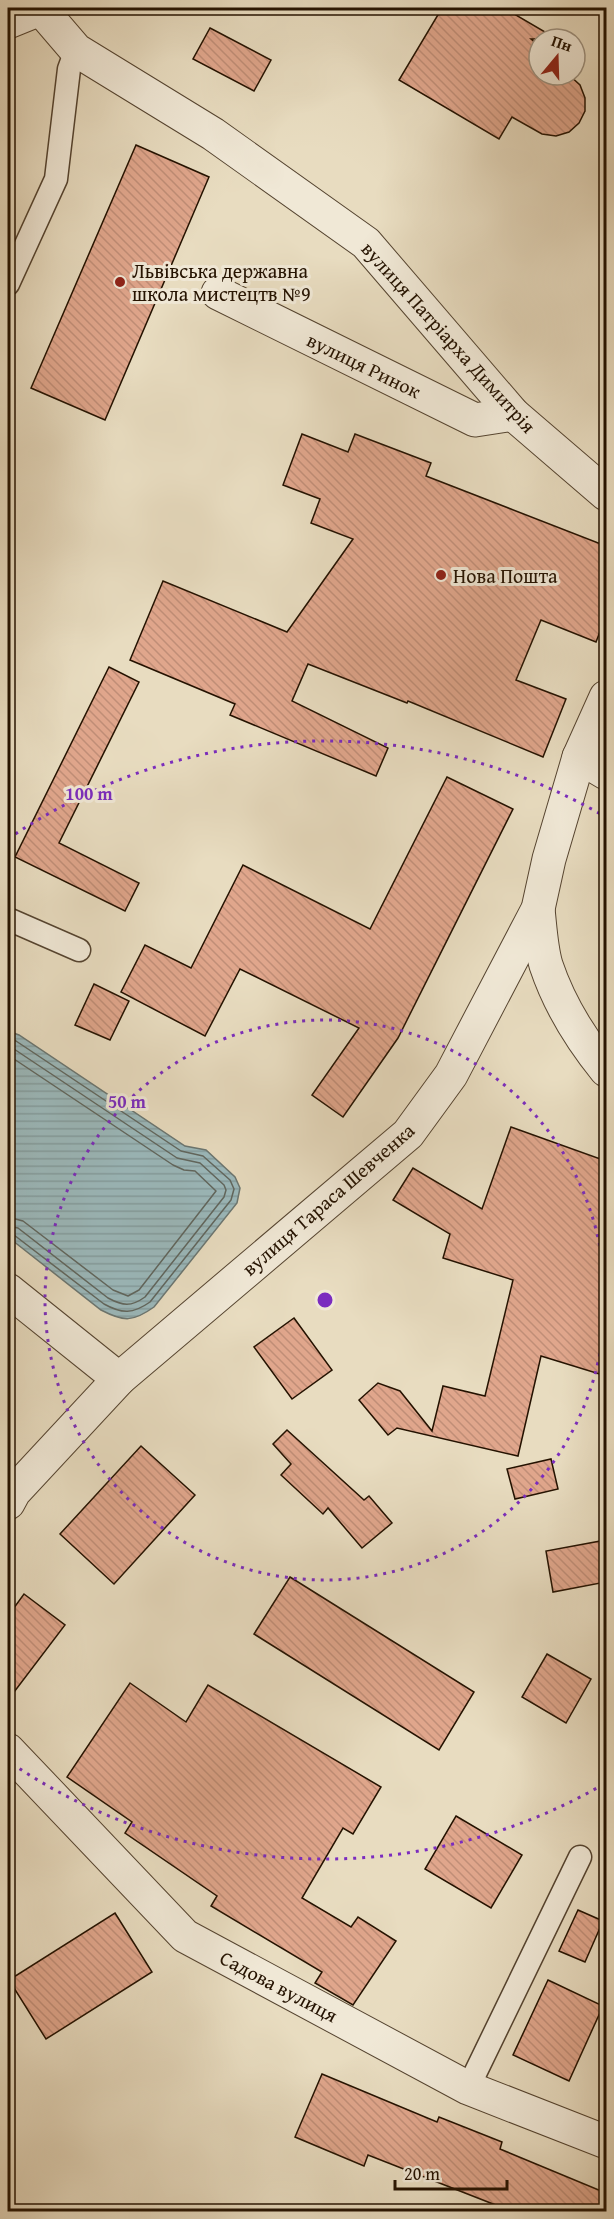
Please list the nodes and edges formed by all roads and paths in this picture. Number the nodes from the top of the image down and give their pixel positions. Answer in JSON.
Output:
{"nodes":[{"id":1,"x":40,"y":8,"type":"edge"},
{"id":2,"x":8,"y":22,"type":"edge"},
{"id":3,"x":76,"y":50,"type":"junction"},
{"id":4,"x":8,"y":284,"type":"edge"},
{"id":5,"x":218,"y":293,"type":"dead end"},
{"id":6,"x":513,"y":414,"type":"junction"},
{"id":7,"x":606,"y":494,"type":"edge"},
{"id":8,"x":606,"y":698,"type":"edge"},
{"id":9,"x":593,"y":765,"type":"edge"},
{"id":10,"x":538,"y":909,"type":"junction"},
{"id":11,"x":8,"y":919,"type":"edge"},
{"id":12,"x":78,"y":950,"type":"dead end"},
{"id":13,"x":606,"y":1070,"type":"edge"},
{"id":14,"x":8,"y":1290,"type":"edge"},
{"id":15,"x":119,"y":1379,"type":"junction"},
{"id":16,"x":8,"y":1503,"type":"edge"},
{"id":17,"x":8,"y":1750,"type":"edge"},
{"id":18,"x":580,"y":1857,"type":"dead end"},
{"id":19,"x":468,"y":2088,"type":"junction"},
{"id":20,"x":606,"y":2142,"type":"edge"}],
"edges":[{"from":1,"to":2,"type":"street"},
{"from":1,"to":3,"type":"street","name":"вулиця Патріарха Димитрія"},
{"from":3,"to":4,"type":"lane"},
{"from":3,"to":6,"type":"street","name":"вулиця Патріарха Димитрія"},
{"from":5,"to":6,"type":"street","name":"вулиця Ринок"},
{"from":6,"to":7,"type":"street","name":"вулиця Патріарха Димитрія"},
{"from":8,"to":9,"type":"street","name":"вулиця Тараса Шевченка"},
{"from":9,"to":10,"type":"street","name":"вулиця Тараса Шевченка"},
{"from":10,"to":13,"type":"street"},
{"from":10,"to":15,"type":"street","name":"вулиця Тараса Шевченка"},
{"from":11,"to":12,"type":"lane"},
{"from":14,"to":15,"type":"street"},
{"from":15,"to":16,"type":"street","name":"вулиця Тараса Шевченка"},
{"from":17,"to":19,"type":"street","name":"Садова вулиця"},
{"from":18,"to":19,"type":"lane"},
{"from":19,"to":20,"type":"street","name":"Садова вулиця"}]}
